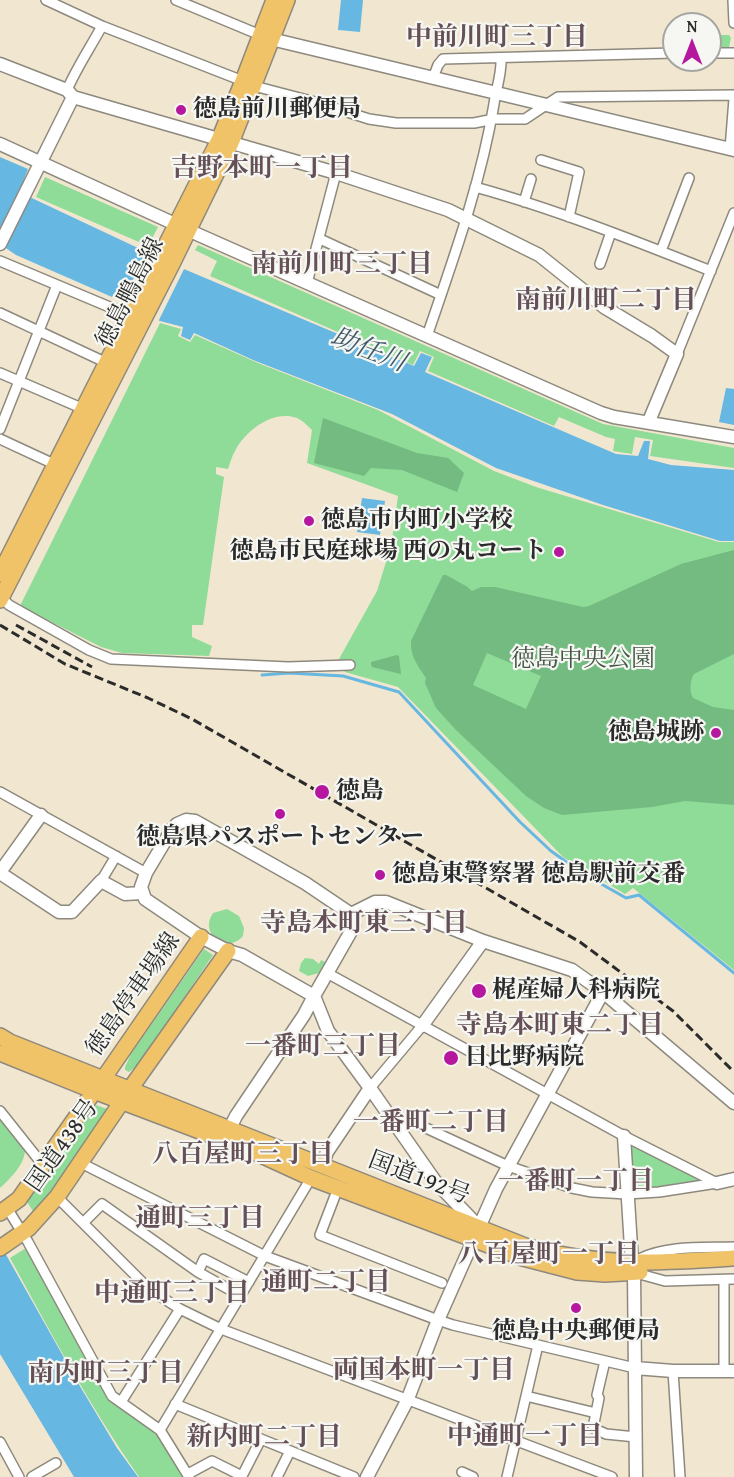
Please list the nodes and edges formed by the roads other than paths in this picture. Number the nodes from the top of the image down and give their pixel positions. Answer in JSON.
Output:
{"nodes":[{"id":1,"x":46,"y":0,"type":"edge"},
{"id":2,"x":176,"y":0,"type":"edge"},
{"id":3,"x":274,"y":0,"type":"edge"},
{"id":4,"x":287,"y":0,"type":"edge"},
{"id":5,"x":733,"y":0,"type":"edge"},
{"id":6,"x":734,"y":23,"type":"edge"},
{"id":7,"x":102,"y":26,"type":"junction"},
{"id":8,"x":266,"y":37,"type":"junction"},
{"id":9,"x":662,"y":53,"type":"edge"},
{"id":10,"x":501,"y":58,"type":"junction"},
{"id":11,"x":0,"y":64,"type":"edge"},
{"id":12,"x":433,"y":78,"type":"junction"},
{"id":13,"x":249,"y":84,"type":"junction"},
{"id":14,"x":496,"y":93,"type":"junction"},
{"id":15,"x":70,"y":94,"type":"junction"},
{"id":16,"x":734,"y":95,"type":"edge"},
{"id":17,"x":734,"y":99,"type":"edge"},
{"id":18,"x":544,"y":105,"type":"junction"},
{"id":19,"x":491,"y":120,"type":"junction"},
{"id":20,"x":225,"y":141,"type":"junction"},
{"id":21,"x":0,"y":144,"type":"edge"},
{"id":22,"x":732,"y":149,"type":"edge"},
{"id":23,"x":541,"y":160,"type":"dead end"},
{"id":24,"x":42,"y":162,"type":"junction"},
{"id":25,"x":336,"y":173,"type":"junction"},
{"id":26,"x":689,"y":178,"type":"dead end"},
{"id":27,"x":531,"y":179,"type":"dead end"},
{"id":28,"x":475,"y":187,"type":"junction"},
{"id":29,"x":524,"y":202,"type":"junction"},
{"id":30,"x":734,"y":213,"type":"edge"},
{"id":31,"x":569,"y":217,"type":"junction"},
{"id":32,"x":465,"y":219,"type":"junction"},
{"id":33,"x":611,"y":232,"type":"junction"},
{"id":34,"x":179,"y":234,"type":"junction"},
{"id":35,"x":320,"y":239,"type":"junction"},
{"id":36,"x":0,"y":244,"type":"edge"},
{"id":37,"x":661,"y":251,"type":"junction"},
{"id":38,"x":0,"y":261,"type":"edge"},
{"id":39,"x":600,"y":264,"type":"dead end"},
{"id":40,"x":711,"y":271,"type":"junction"},
{"id":41,"x":307,"y":283,"type":"junction"},
{"id":42,"x":57,"y":285,"type":"junction"},
{"id":43,"x":441,"y":295,"type":"junction"},
{"id":44,"x":0,"y":313,"type":"edge"},
{"id":45,"x":137,"y":314,"type":"junction"},
{"id":46,"x":39,"y":331,"type":"junction"},
{"id":47,"x":427,"y":336,"type":"junction"},
{"id":48,"x":677,"y":354,"type":"junction"},
{"id":49,"x":107,"y":363,"type":"junction"},
{"id":50,"x":0,"y":373,"type":"edge"},
{"id":51,"x":19,"y":380,"type":"junction"},
{"id":52,"x":89,"y":411,"type":"junction"},
{"id":53,"x":649,"y":422,"type":"junction"},
{"id":54,"x":0,"y":429,"type":"edge"},
{"id":55,"x":734,"y":437,"type":"edge"},
{"id":56,"x":0,"y":439,"type":"edge"},
{"id":57,"x":56,"y":465,"type":"junction"},
{"id":58,"x":0,"y":574,"type":"edge"},
{"id":59,"x":0,"y":598,"type":"edge"},
{"id":60,"x":350,"y":665,"type":"dead end"},
{"id":61,"x":0,"y":792,"type":"edge"},
{"id":62,"x":41,"y":815,"type":"junction"},
{"id":63,"x":116,"y":856,"type":"junction"},
{"id":64,"x":0,"y":872,"type":"edge"},
{"id":65,"x":146,"y":873,"type":"junction"},
{"id":66,"x":101,"y":881,"type":"junction"},
{"id":67,"x":142,"y":893,"type":"junction"},
{"id":68,"x":351,"y":914,"type":"junction"},
{"id":69,"x":201,"y":937,"type":"junction"},
{"id":70,"x":483,"y":941,"type":"junction"},
{"id":71,"x":228,"y":951,"type":"junction"},
{"id":72,"x":327,"y":973,"type":"junction"},
{"id":73,"x":603,"y":992,"type":"junction"},
{"id":74,"x":314,"y":996,"type":"junction"},
{"id":75,"x":422,"y":1026,"type":"junction"},
{"id":76,"x":0,"y":1036,"type":"edge"},
{"id":77,"x":0,"y":1053,"type":"edge"},
{"id":78,"x":99,"y":1085,"type":"junction"},
{"id":79,"x":370,"y":1088,"type":"junction"},
{"id":80,"x":548,"y":1093,"type":"junction"},
{"id":81,"x":126,"y":1095,"type":"junction"},
{"id":82,"x":734,"y":1103,"type":"edge"},
{"id":83,"x":0,"y":1112,"type":"edge"},
{"id":84,"x":395,"y":1124,"type":"junction"},
{"id":85,"x":230,"y":1128,"type":"junction"},
{"id":86,"x":624,"y":1136,"type":"junction"},
{"id":87,"x":81,"y":1163,"type":"junction"},
{"id":88,"x":43,"y":1165,"type":"junction"},
{"id":89,"x":321,"y":1166,"type":"junction"},
{"id":90,"x":508,"y":1166,"type":"junction"},
{"id":91,"x":312,"y":1178,"type":"junction"},
{"id":92,"x":734,"y":1179,"type":"edge"},
{"id":93,"x":717,"y":1183,"type":"junction"},
{"id":94,"x":338,"y":1188,"type":"junction"},
{"id":95,"x":627,"y":1194,"type":"junction"},
{"id":96,"x":57,"y":1197,"type":"junction"},
{"id":97,"x":4,"y":1211,"type":"edge"},
{"id":98,"x":83,"y":1223,"type":"junction"},
{"id":99,"x":476,"y":1233,"type":"junction"},
{"id":100,"x":11,"y":1241,"type":"edge"},
{"id":101,"x":734,"y":1247,"type":"edge"},
{"id":102,"x":265,"y":1256,"type":"junction"},
{"id":103,"x":734,"y":1258,"type":"edge"},
{"id":104,"x":734,"y":1267,"type":"edge"},
{"id":105,"x":633,"y":1268,"type":"junction"},
{"id":106,"x":198,"y":1272,"type":"junction"},
{"id":107,"x":729,"y":1279,"type":"edge"},
{"id":108,"x":249,"y":1282,"type":"junction"},
{"id":109,"x":442,"y":1283,"type":"dead end"},
{"id":110,"x":241,"y":1296,"type":"junction"},
{"id":111,"x":180,"y":1309,"type":"junction"},
{"id":112,"x":438,"y":1320,"type":"junction"},
{"id":113,"x":221,"y":1329,"type":"junction"},
{"id":114,"x":538,"y":1345,"type":"junction"},
{"id":115,"x":606,"y":1361,"type":"junction"},
{"id":116,"x":636,"y":1368,"type":"junction"},
{"id":117,"x":673,"y":1371,"type":"junction"},
{"id":118,"x":729,"y":1371,"type":"edge"},
{"id":119,"x":526,"y":1396,"type":"junction"},
{"id":120,"x":407,"y":1401,"type":"junction"},
{"id":121,"x":121,"y":1402,"type":"junction"},
{"id":122,"x":175,"y":1404,"type":"junction"},
{"id":123,"x":596,"y":1413,"type":"junction"},
{"id":124,"x":160,"y":1430,"type":"junction"},
{"id":125,"x":636,"y":1437,"type":"junction"},
{"id":126,"x":261,"y":1439,"type":"junction"},
{"id":127,"x":515,"y":1442,"type":"junction"},
{"id":128,"x":2,"y":1449,"type":"edge"},
{"id":129,"x":290,"y":1451,"type":"junction"},
{"id":130,"x":56,"y":1463,"type":"dead end"},
{"id":131,"x":462,"y":1472,"type":"dead end"},
{"id":132,"x":335,"y":1473,"type":"edge"},
{"id":133,"x":188,"y":1476,"type":"edge"},
{"id":134,"x":281,"y":1476,"type":"edge"},
{"id":135,"x":19,"y":1477,"type":"edge"},
{"id":136,"x":32,"y":1477,"type":"edge"},
{"id":137,"x":354,"y":1477,"type":"edge"},
{"id":138,"x":367,"y":1477,"type":"edge"},
{"id":139,"x":472,"y":1477,"type":"edge"},
{"id":140,"x":507,"y":1477,"type":"edge"},
{"id":141,"x":612,"y":1477,"type":"edge"},
{"id":142,"x":636,"y":1477,"type":"edge"},
{"id":143,"x":680,"y":1477,"type":"edge"}],
"edges":[{"from":1,"to":7,"type":"street"},
{"from":2,"to":8,"type":"street"},
{"from":3,"to":8,"type":"main road","name":"徳島鴨島線"},
{"from":4,"to":8,"type":"main road","name":"徳島鴨島線"},
{"from":5,"to":6,"type":"street"},
{"from":7,"to":13,"type":"street"},
{"from":7,"to":15,"type":"street"},
{"from":8,"to":12,"type":"street"},
{"from":8,"to":13,"type":"main road","name":"徳島鴨島線"},
{"from":9,"to":10,"type":"street"},
{"from":10,"to":12,"type":"street"},
{"from":10,"to":14,"type":"street"},
{"from":11,"to":15,"type":"street"},
{"from":12,"to":14,"type":"street"},
{"from":13,"to":19,"type":"street"},
{"from":13,"to":20,"type":"main road","name":"徳島鴨島線"},
{"from":14,"to":18,"type":"street"},
{"from":14,"to":19,"type":"street"},
{"from":15,"to":20,"type":"street"},
{"from":15,"to":24,"type":"street"},
{"from":16,"to":18,"type":"street"},
{"from":17,"to":22,"type":"street"},
{"from":18,"to":19,"type":"street"},
{"from":18,"to":22,"type":"street"},
{"from":19,"to":28,"type":"street"},
{"from":20,"to":25,"type":"street"},
{"from":20,"to":34,"type":"main road","name":"徳島鴨島線"},
{"from":21,"to":24,"type":"street"},
{"from":23,"to":31,"type":"street"},
{"from":24,"to":34,"type":"street"},
{"from":24,"to":36,"type":"street"},
{"from":25,"to":32,"type":"street"},
{"from":25,"to":35,"type":"street"},
{"from":26,"to":37,"type":"street"},
{"from":27,"to":29,"type":"street"},
{"from":28,"to":29,"type":"street"},
{"from":28,"to":32,"type":"street"},
{"from":29,"to":31,"type":"street"},
{"from":30,"to":40,"type":"street"},
{"from":31,"to":33,"type":"street"},
{"from":32,"to":43,"type":"street"},
{"from":32,"to":48,"type":"street"},
{"from":33,"to":37,"type":"street"},
{"from":33,"to":39,"type":"street"},
{"from":34,"to":41,"type":"street"},
{"from":34,"to":45,"type":"main road","name":"徳島鴨島線"},
{"from":35,"to":41,"type":"street"},
{"from":35,"to":43,"type":"street"},
{"from":37,"to":40,"type":"street"},
{"from":38,"to":42,"type":"street"},
{"from":40,"to":48,"type":"street"},
{"from":41,"to":47,"type":"street"},
{"from":42,"to":45,"type":"street"},
{"from":42,"to":46,"type":"street"},
{"from":43,"to":47,"type":"street"},
{"from":44,"to":46,"type":"street"},
{"from":45,"to":49,"type":"main road","name":"徳島鴨島線"},
{"from":45,"to":52,"type":"main road","name":"徳島鴨島線"},
{"from":46,"to":49,"type":"street"},
{"from":46,"to":51,"type":"street"},
{"from":47,"to":53,"type":"street"},
{"from":48,"to":53,"type":"street"},
{"from":49,"to":52,"type":"main road","name":"徳島鴨島線"},
{"from":50,"to":51,"type":"street"},
{"from":51,"to":52,"type":"street"},
{"from":51,"to":54,"type":"street"},
{"from":52,"to":57,"type":"main road","name":"徳島鴨島線"},
{"from":52,"to":59,"type":"main road","name":"徳島鴨島線"},
{"from":53,"to":55,"type":"street"},
{"from":56,"to":57,"type":"street"},
{"from":57,"to":58,"type":"main road","name":"徳島鴨島線"},
{"from":59,"to":60,"type":"street"},
{"from":61,"to":62,"type":"street"},
{"from":62,"to":63,"type":"street"},
{"from":62,"to":64,"type":"street"},
{"from":63,"to":65,"type":"street"},
{"from":63,"to":66,"type":"street"},
{"from":64,"to":66,"type":"street"},
{"from":65,"to":67,"type":"street"},
{"from":65,"to":68,"type":"street"},
{"from":66,"to":67,"type":"street"},
{"from":67,"to":69,"type":"street"},
{"from":68,"to":70,"type":"street"},
{"from":68,"to":72,"type":"street"},
{"from":69,"to":71,"type":"street"},
{"from":69,"to":78,"type":"main road","name":"徳島停車場線"},
{"from":70,"to":73,"type":"street"},
{"from":70,"to":75,"type":"street"},
{"from":71,"to":74,"type":"street"},
{"from":71,"to":81,"type":"main road"},
{"from":72,"to":74,"type":"street"},
{"from":72,"to":75,"type":"street"},
{"from":73,"to":80,"type":"street"},
{"from":73,"to":82,"type":"street"},
{"from":74,"to":79,"type":"street"},
{"from":74,"to":85,"type":"street"},
{"from":75,"to":79,"type":"street"},
{"from":75,"to":80,"type":"street"},
{"from":76,"to":78,"type":"main road","name":"国道192号"},
{"from":77,"to":78,"type":"main road","name":"国道192号"},
{"from":78,"to":81,"type":"main road","name":"国道192号"},
{"from":78,"to":88,"type":"main road","name":"国道438号"},
{"from":79,"to":84,"type":"street"},
{"from":79,"to":89,"type":"street"},
{"from":80,"to":86,"type":"street"},
{"from":80,"to":90,"type":"street"},
{"from":81,"to":85,"type":"main road","name":"国道192号"},
{"from":81,"to":87,"type":"main road","name":"国道438号"},
{"from":81,"to":91,"type":"main road","name":"国道192号"},
{"from":83,"to":88,"type":"street"},
{"from":84,"to":90,"type":"street"},
{"from":84,"to":99,"type":"street"},
{"from":85,"to":89,"type":"main road","name":"国道192号"},
{"from":86,"to":93,"type":"street"},
{"from":86,"to":95,"type":"street"},
{"from":87,"to":96,"type":"main road","name":"国道438号"},
{"from":87,"to":102,"type":"street"},
{"from":88,"to":97,"type":"main road","name":"国道438号"},
{"from":89,"to":99,"type":"main road","name":"国道192号"},
{"from":90,"to":95,"type":"street"},
{"from":90,"to":99,"type":"street"},
{"from":91,"to":94,"type":"main road","name":"国道192号"},
{"from":91,"to":102,"type":"street"},
{"from":92,"to":93,"type":"street"},
{"from":93,"to":95,"type":"street"},
{"from":94,"to":99,"type":"main road","name":"国道192号"},
{"from":94,"to":109,"type":"street"},
{"from":95,"to":105,"type":"street"},
{"from":96,"to":98,"type":"street"},
{"from":96,"to":100,"type":"main road","name":"国道438号"},
{"from":97,"to":100,"type":"street"},
{"from":98,"to":106,"type":"street"},
{"from":98,"to":111,"type":"street"},
{"from":99,"to":105,"type":"main road","name":"国道192号"},
{"from":99,"to":112,"type":"street"},
{"from":100,"to":121,"type":"street"},
{"from":101,"to":105,"type":"street"},
{"from":102,"to":108,"type":"street"},
{"from":102,"to":112,"type":"street"},
{"from":103,"to":105,"type":"main road","name":"国道192号"},
{"from":104,"to":105,"type":"main road","name":"国道192号"},
{"from":105,"to":107,"type":"street"},
{"from":105,"to":116,"type":"street"},
{"from":106,"to":108,"type":"street"},
{"from":106,"to":110,"type":"street"},
{"from":107,"to":118,"type":"street"},
{"from":108,"to":110,"type":"street"},
{"from":110,"to":113,"type":"street"},
{"from":111,"to":113,"type":"street"},
{"from":111,"to":121,"type":"street"},
{"from":112,"to":114,"type":"street"},
{"from":112,"to":120,"type":"street"},
{"from":113,"to":120,"type":"street"},
{"from":113,"to":122,"type":"street"},
{"from":114,"to":115,"type":"street"},
{"from":114,"to":119,"type":"street"},
{"from":115,"to":116,"type":"street"},
{"from":115,"to":123,"type":"street"},
{"from":116,"to":117,"type":"street"},
{"from":116,"to":125,"type":"street"},
{"from":117,"to":118,"type":"street"},
{"from":117,"to":143,"type":"street"},
{"from":119,"to":123,"type":"street"},
{"from":119,"to":127,"type":"street"},
{"from":120,"to":127,"type":"street"},
{"from":120,"to":138,"type":"street"},
{"from":121,"to":124,"type":"street"},
{"from":122,"to":124,"type":"street"},
{"from":122,"to":126,"type":"street"},
{"from":123,"to":125,"type":"street"},
{"from":124,"to":133,"type":"street"},
{"from":125,"to":142,"type":"street"},
{"from":126,"to":129,"type":"street"},
{"from":126,"to":133,"type":"street"},
{"from":127,"to":140,"type":"street"},
{"from":127,"to":141,"type":"street"},
{"from":128,"to":135,"type":"street"},
{"from":129,"to":132,"type":"street"},
{"from":129,"to":134,"type":"street"},
{"from":130,"to":136,"type":"street"},
{"from":131,"to":139,"type":"street"},
{"from":132,"to":137,"type":"street"}]}
